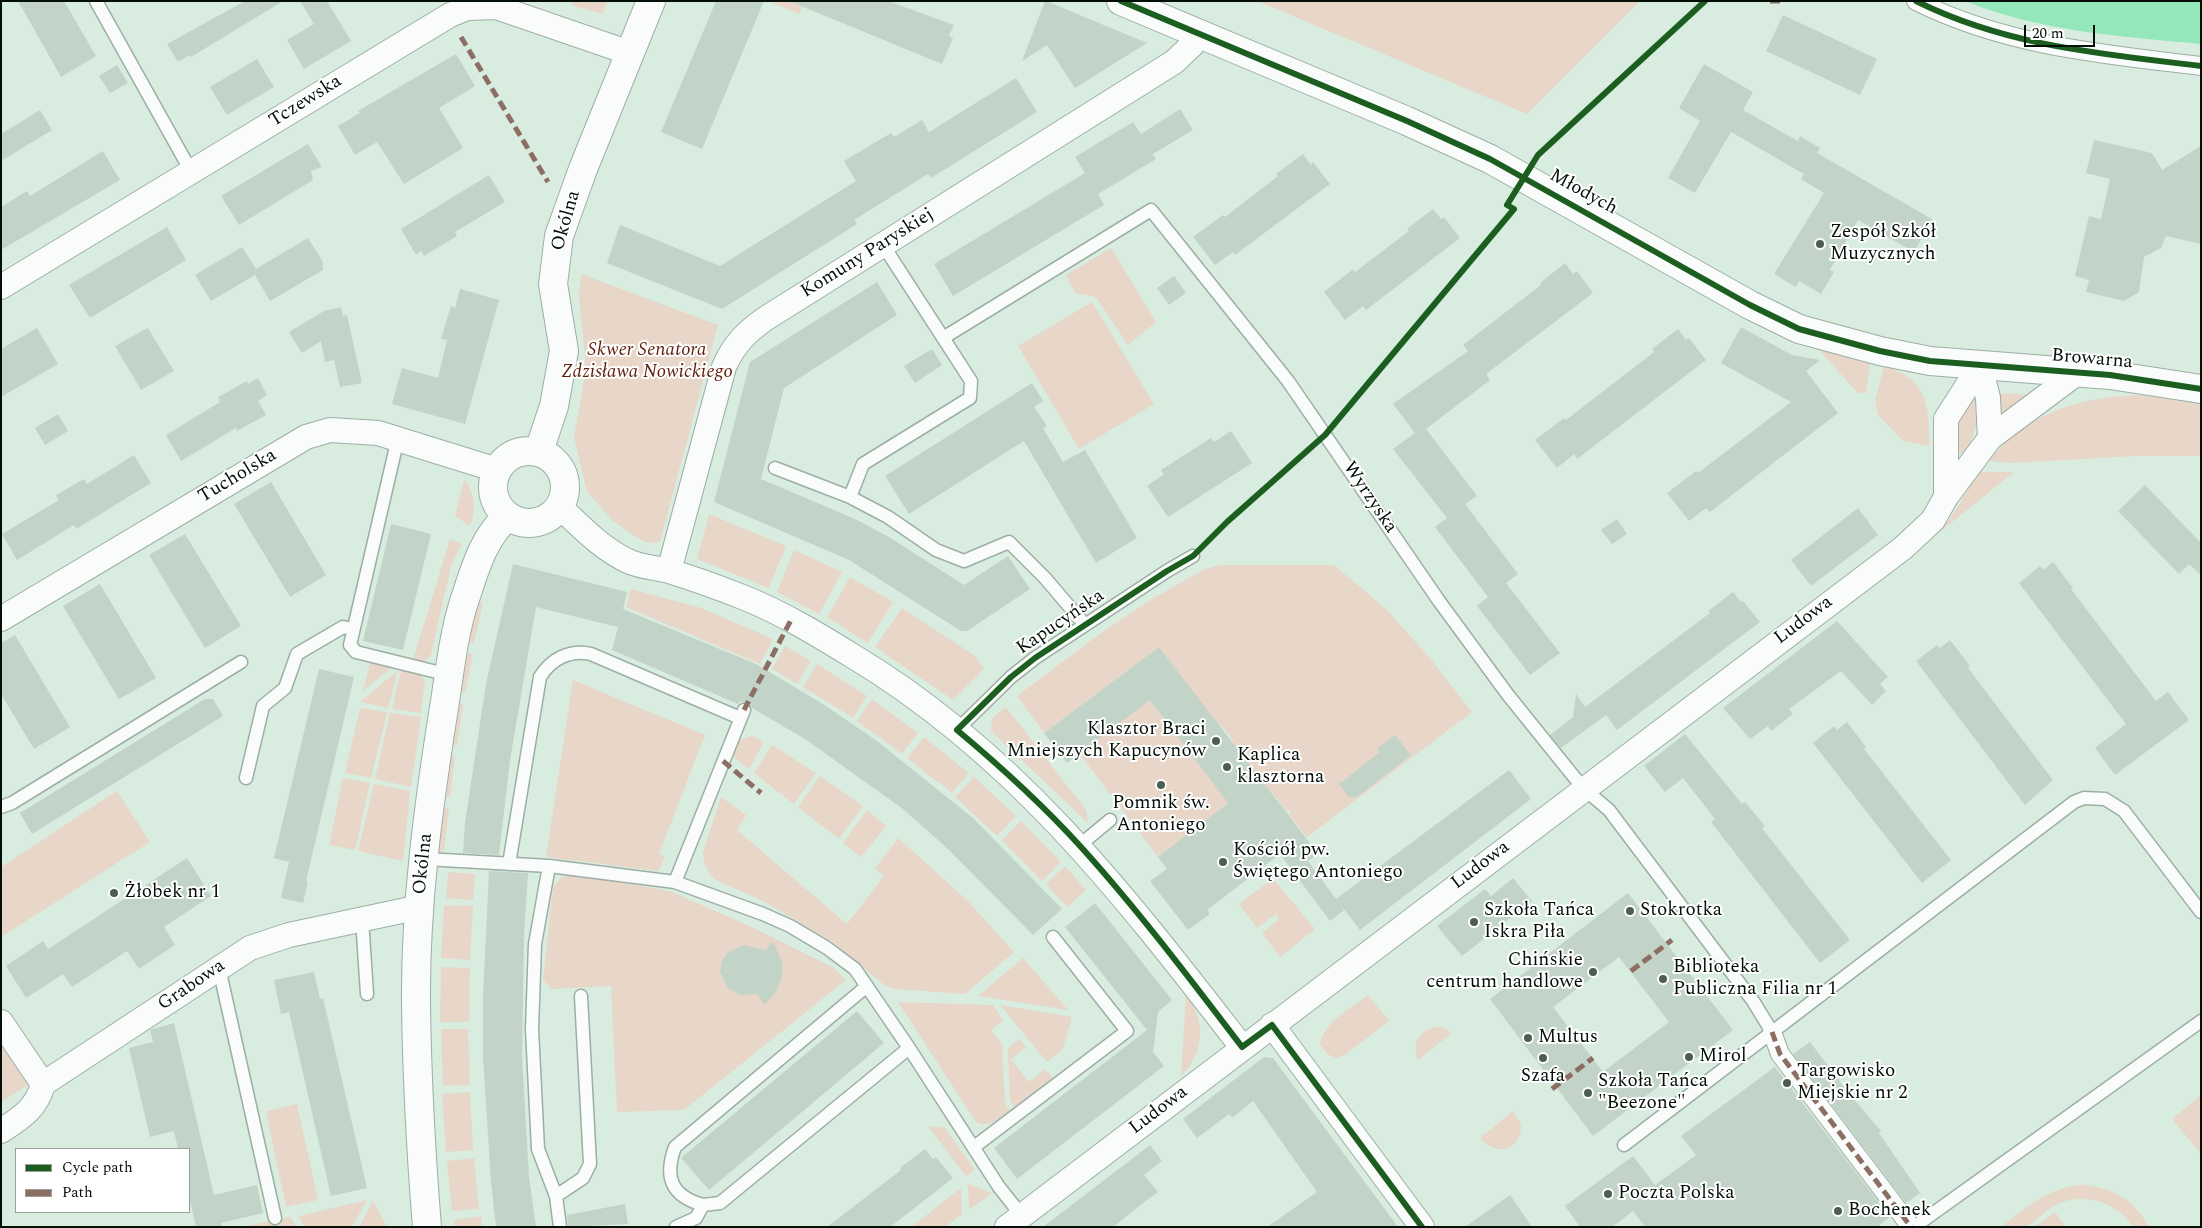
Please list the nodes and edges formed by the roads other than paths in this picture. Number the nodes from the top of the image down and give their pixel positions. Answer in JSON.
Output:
{"nodes":[{"id":1,"x":96,"y":1,"type":"edge"},
{"id":2,"x":651,"y":1,"type":"edge"},
{"id":3,"x":1121,"y":1,"type":"edge"},
{"id":4,"x":1916,"y":1,"type":"edge"},
{"id":5,"x":517,"y":7,"type":"edge"},
{"id":6,"x":1197,"y":34,"type":"junction"},
{"id":7,"x":630,"y":53,"type":"junction"},
{"id":8,"x":2201,"y":66,"type":"edge"},
{"id":9,"x":192,"y":173,"type":"junction"},
{"id":10,"x":884,"y":245,"type":"junction"},
{"id":11,"x":1,"y":287,"type":"edge"},
{"id":12,"x":943,"y":338,"type":"junction"},
{"id":13,"x":1980,"y":366,"type":"junction"},
{"id":14,"x":2077,"y":373,"type":"junction"},
{"id":15,"x":2201,"y":388,"type":"edge"},
{"id":16,"x":398,"y":438,"type":"junction"},
{"id":17,"x":1990,"y":438,"type":"junction"},
{"id":18,"x":539,"y":451,"type":"junction"},
{"id":19,"x":775,"y":468,"type":"dead end"},
{"id":20,"x":497,"y":470,"type":"junction"},
{"id":21,"x":850,"y":497,"type":"junction"},
{"id":22,"x":1946,"y":497,"type":"junction"},
{"id":23,"x":560,"y":507,"type":"junction"},
{"id":24,"x":508,"y":516,"type":"junction"},
{"id":25,"x":1193,"y":556,"type":"dead end"},
{"id":26,"x":669,"y":571,"type":"junction"},
{"id":27,"x":1,"y":619,"type":"edge"},
{"id":28,"x":1085,"y":625,"type":"junction"},
{"id":29,"x":352,"y":629,"type":"junction"},
{"id":30,"x":241,"y":662,"type":"dead end"},
{"id":31,"x":449,"y":675,"type":"junction"},
{"id":32,"x":957,"y":730,"type":"junction"},
{"id":33,"x":246,"y":778,"type":"dead end"},
{"id":34,"x":1583,"y":788,"type":"junction"},
{"id":35,"x":1,"y":807,"type":"edge"},
{"id":36,"x":1110,"y":820,"type":"dead end"},
{"id":37,"x":1080,"y":845,"type":"junction"},
{"id":38,"x":425,"y":859,"type":"junction"},
{"id":39,"x":510,"y":864,"type":"junction"},
{"id":40,"x":549,"y":866,"type":"junction"},
{"id":41,"x":675,"y":882,"type":"junction"},
{"id":42,"x":420,"y":907,"type":"junction"},
{"id":43,"x":2201,"y":912,"type":"edge"},
{"id":44,"x":362,"y":920,"type":"junction"},
{"id":45,"x":1053,"y":937,"type":"dead end"},
{"id":46,"x":219,"y":968,"type":"junction"},
{"id":47,"x":867,"y":986,"type":"junction"},
{"id":48,"x":367,"y":994,"type":"dead end"},
{"id":49,"x":581,"y":996,"type":"dead end"},
{"id":50,"x":2201,"y":1021,"type":"edge"},
{"id":51,"x":1,"y":1022,"type":"edge"},
{"id":52,"x":1272,"y":1025,"type":"junction"},
{"id":53,"x":1772,"y":1032,"type":"junction"},
{"id":54,"x":1242,"y":1047,"type":"junction"},
{"id":55,"x":908,"y":1048,"type":"junction"},
{"id":56,"x":44,"y":1084,"type":"junction"},
{"id":57,"x":1,"y":1131,"type":"edge"},
{"id":58,"x":1624,"y":1145,"type":"dead end"},
{"id":59,"x":974,"y":1147,"type":"junction"},
{"id":60,"x":556,"y":1196,"type":"junction"},
{"id":61,"x":703,"y":1205,"type":"junction"},
{"id":62,"x":275,"y":1218,"type":"dead end"},
{"id":63,"x":1014,"y":1221,"type":"edge"},
{"id":64,"x":428,"y":1227,"type":"edge"},
{"id":65,"x":560,"y":1227,"type":"edge"},
{"id":66,"x":676,"y":1227,"type":"edge"},
{"id":67,"x":1422,"y":1227,"type":"edge"},
{"id":68,"x":1912,"y":1227,"type":"edge"}],
"edges":[{"from":1,"to":9,"type":"lane"},
{"from":2,"to":7,"type":"street","name":"Okólna"},
{"from":3,"to":6,"type":"street","name":"Młodych"},
{"from":4,"to":8,"type":"street"},
{"from":5,"to":7,"type":"street","name":"Tczewska"},
{"from":5,"to":9,"type":"street","name":"Tczewska"},
{"from":6,"to":10,"type":"street","name":"Komuny Paryskiej"},
{"from":6,"to":13,"type":"street","name":"Młodych"},
{"from":7,"to":18,"type":"street","name":"Okólna"},
{"from":9,"to":11,"type":"street","name":"Tczewska"},
{"from":10,"to":12,"type":"lane"},
{"from":10,"to":26,"type":"street","name":"Komuny Paryskiej"},
{"from":12,"to":21,"type":"lane"},
{"from":12,"to":34,"type":"lane","name":"Wyrzyska"},
{"from":13,"to":14,"type":"street","name":"Browarna"},
{"from":13,"to":17,"type":"street"},
{"from":13,"to":22,"type":"street","name":"Ludowa"},
{"from":14,"to":15,"type":"street","name":"Browarna"},
{"from":14,"to":17,"type":"street","name":"Ludowa"},
{"from":16,"to":20,"type":"street","name":"Tucholska"},
{"from":16,"to":27,"type":"street","name":"Tucholska"},
{"from":16,"to":29,"type":"lane"},
{"from":17,"to":22,"type":"street","name":"Ludowa"},
{"from":18,"to":20,"type":"street"},
{"from":18,"to":23,"type":"street"},
{"from":19,"to":21,"type":"lane"},
{"from":20,"to":24,"type":"street"},
{"from":21,"to":28,"type":"lane"},
{"from":22,"to":34,"type":"street","name":"Ludowa"},
{"from":23,"to":24,"type":"street"},
{"from":23,"to":26,"type":"street"},
{"from":24,"to":31,"type":"street","name":"Okólna"},
{"from":25,"to":28,"type":"lane","name":"Kapucyńska"},
{"from":26,"to":32,"type":"street"},
{"from":28,"to":32,"type":"lane","name":"Kapucyńska"},
{"from":29,"to":31,"type":"lane"},
{"from":29,"to":33,"type":"lane"},
{"from":30,"to":35,"type":"lane"},
{"from":31,"to":38,"type":"street","name":"Okólna"},
{"from":32,"to":37,"type":"street"},
{"from":34,"to":52,"type":"street","name":"Ludowa"},
{"from":34,"to":53,"type":"lane","name":"Wyrzyska"},
{"from":36,"to":37,"type":"lane"},
{"from":37,"to":54,"type":"street"},
{"from":38,"to":39,"type":"lane"},
{"from":38,"to":42,"type":"street","name":"Okólna"},
{"from":39,"to":40,"type":"lane"},
{"from":39,"to":41,"type":"lane"},
{"from":40,"to":41,"type":"lane"},
{"from":40,"to":60,"type":"lane"},
{"from":41,"to":47,"type":"lane"},
{"from":42,"to":44,"type":"street","name":"Grabowa"},
{"from":42,"to":64,"type":"street","name":"Okólna"},
{"from":43,"to":53,"type":"lane"},
{"from":44,"to":46,"type":"street","name":"Grabowa"},
{"from":44,"to":48,"type":"lane"},
{"from":45,"to":59,"type":"lane"},
{"from":46,"to":56,"type":"street","name":"Grabowa"},
{"from":46,"to":62,"type":"lane"},
{"from":47,"to":55,"type":"lane"},
{"from":47,"to":61,"type":"lane"},
{"from":49,"to":60,"type":"lane"},
{"from":50,"to":68,"type":"lane"},
{"from":51,"to":56,"type":"street"},
{"from":52,"to":54,"type":"street","name":"Ludowa"},
{"from":52,"to":67,"type":"street"},
{"from":53,"to":58,"type":"lane"},
{"from":53,"to":68,"type":"street"},
{"from":54,"to":63,"type":"street","name":"Ludowa"},
{"from":55,"to":59,"type":"lane"},
{"from":55,"to":61,"type":"lane"},
{"from":56,"to":57,"type":"street"},
{"from":59,"to":63,"type":"lane"},
{"from":60,"to":65,"type":"lane"},
{"from":61,"to":66,"type":"lane"}]}
